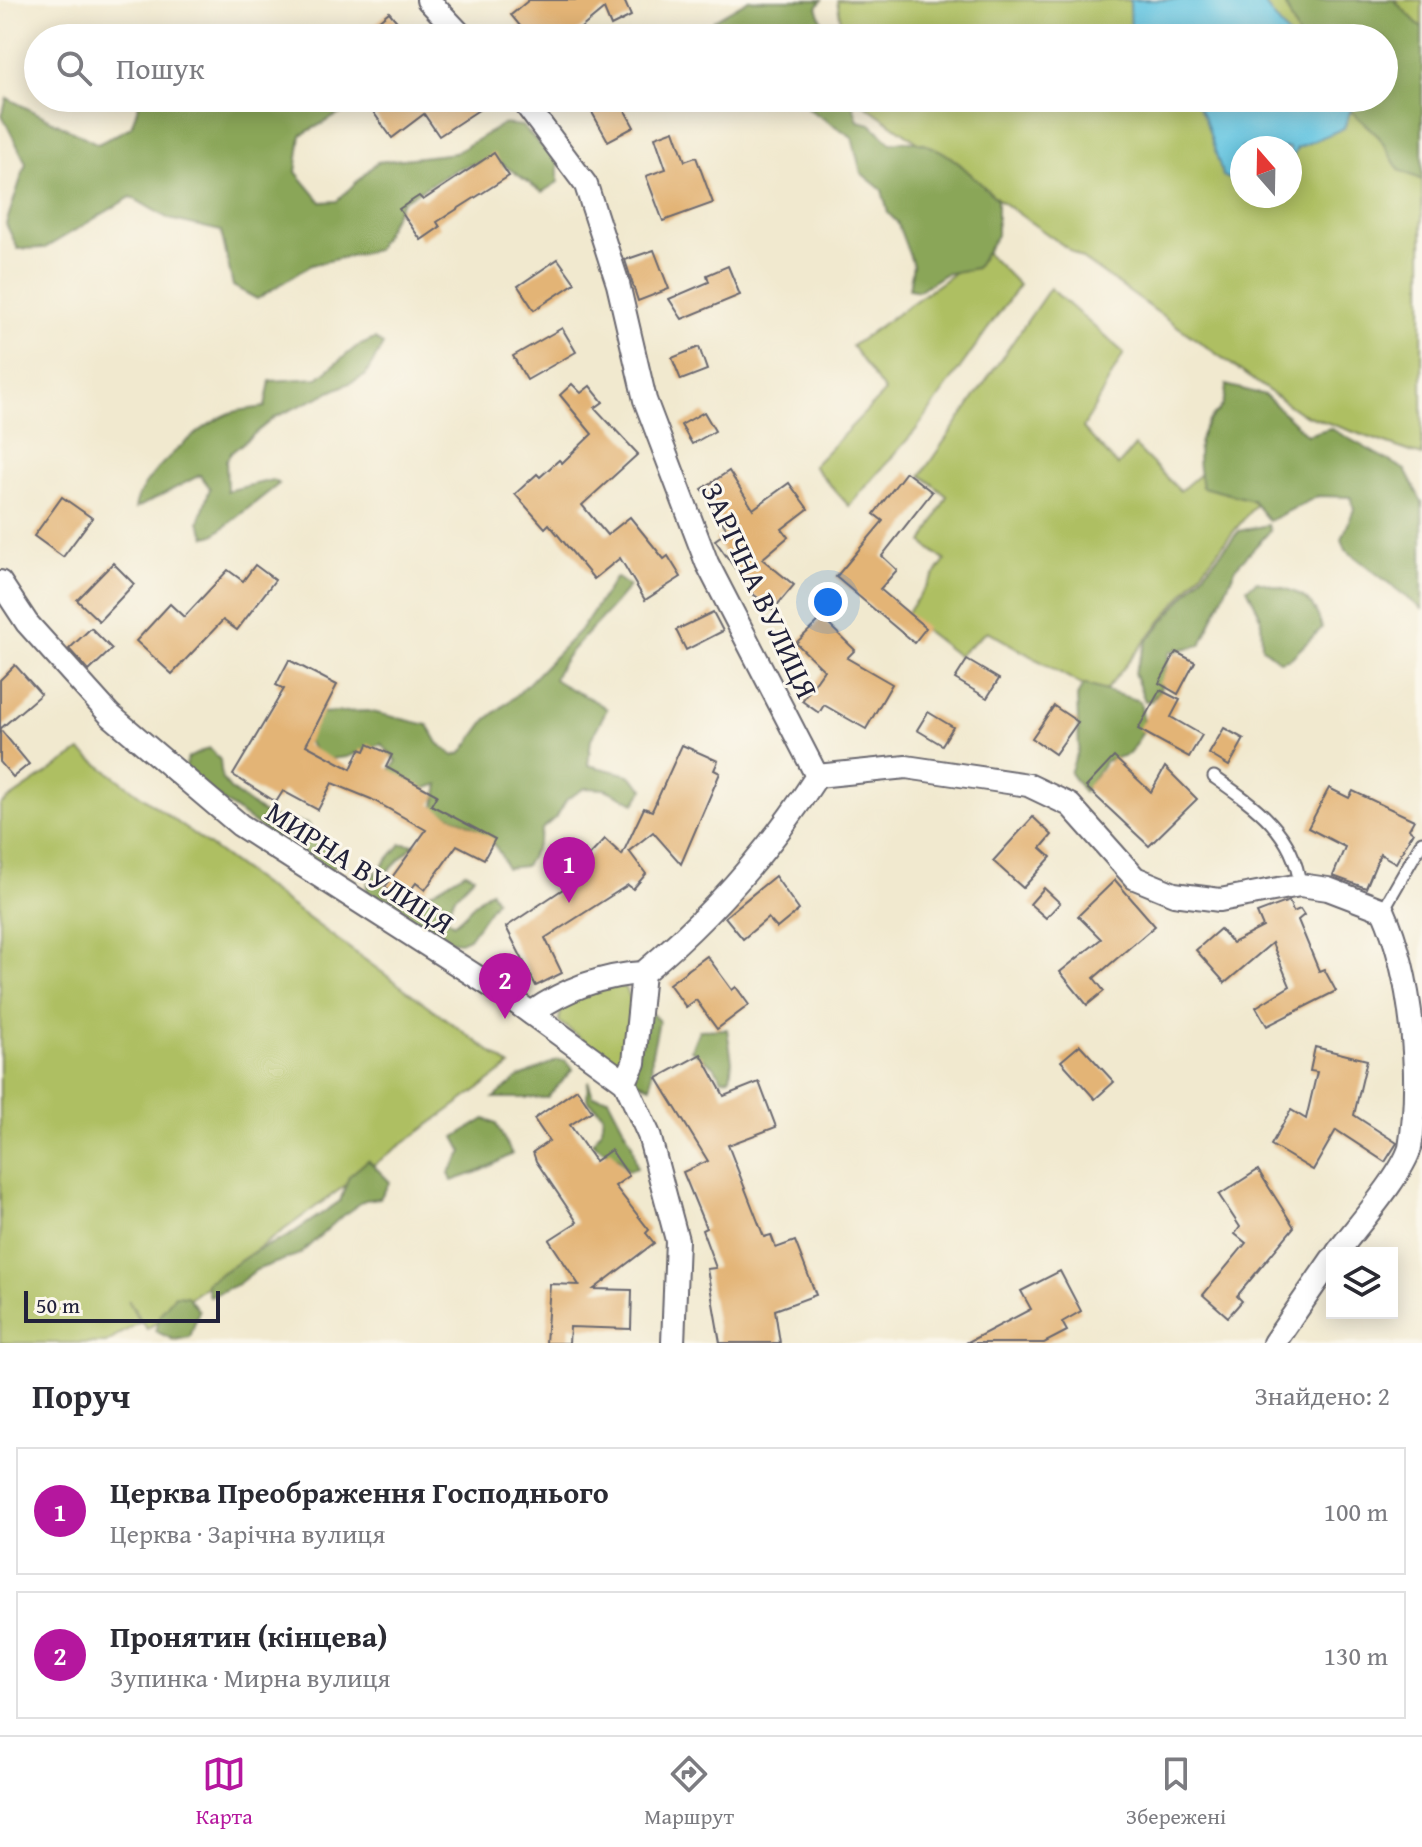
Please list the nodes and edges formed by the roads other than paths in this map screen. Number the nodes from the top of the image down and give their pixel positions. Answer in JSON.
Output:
{"nodes":[{"id":1,"x":428,"y":0,"type":"edge"},
{"id":2,"x":451,"y":24,"type":"edge"},
{"id":3,"x":531,"y":112,"type":"edge"},
{"id":4,"x":0,"y":582,"type":"edge"},
{"id":5,"x":817,"y":776,"type":"junction"},
{"id":6,"x":1214,"y":777,"type":"dead end"},
{"id":7,"x":1422,"y":842,"type":"edge"},
{"id":8,"x":1300,"y":885,"type":"junction"},
{"id":9,"x":1383,"y":910,"type":"junction"},
{"id":10,"x":643,"y":973,"type":"junction"},
{"id":11,"x":531,"y":1013,"type":"junction"},
{"id":12,"x":625,"y":1082,"type":"junction"},
{"id":13,"x":1341,"y":1247,"type":"edge"},
{"id":14,"x":1326,"y":1268,"type":"edge"},
{"id":15,"x":673,"y":1343,"type":"edge"},
{"id":16,"x":1274,"y":1343,"type":"edge"}],
"edges":[{"from":1,"to":2,"type":"street"},
{"from":3,"to":5,"type":"street","name":"ЗАРІЧНА ВУЛИЦЯ"},
{"from":4,"to":11,"type":"street","name":"МИРНА ВУЛИЦЯ"},
{"from":5,"to":8,"type":"street"},
{"from":5,"to":10,"type":"street"},
{"from":6,"to":8,"type":"lane"},
{"from":7,"to":9,"type":"lane"},
{"from":8,"to":9,"type":"street"},
{"from":9,"to":13,"type":"street"},
{"from":10,"to":11,"type":"street"},
{"from":10,"to":12,"type":"street"},
{"from":11,"to":12,"type":"street","name":"МИРНА ВУЛИЦЯ"},
{"from":12,"to":15,"type":"street","name":"МИРНА ВУЛИЦЯ"},
{"from":14,"to":16,"type":"street"}]}
